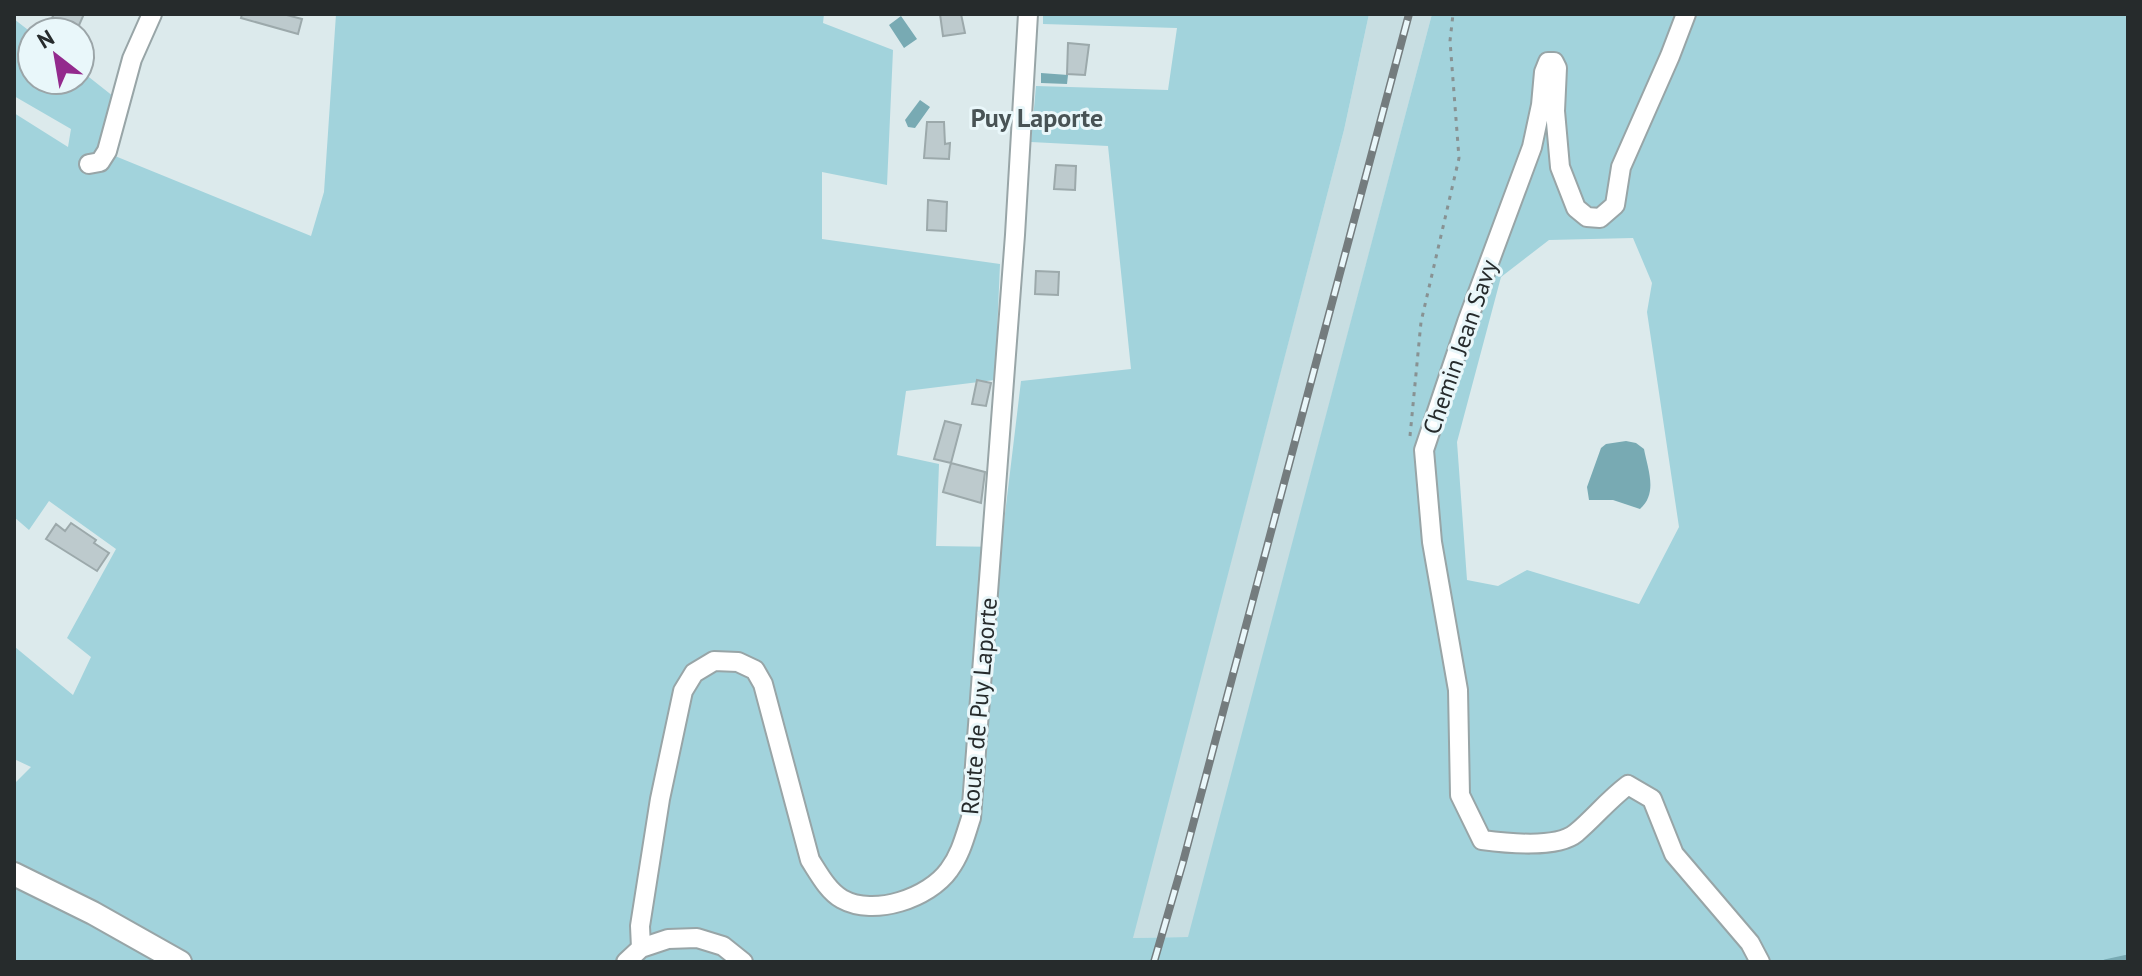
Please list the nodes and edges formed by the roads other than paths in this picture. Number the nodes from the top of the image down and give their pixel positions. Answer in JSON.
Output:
{"nodes":[{"id":1,"x":152,"y":14,"type":"edge"},
{"id":2,"x":1028,"y":14,"type":"edge"},
{"id":3,"x":1686,"y":14,"type":"edge"},
{"id":4,"x":89,"y":164,"type":"dead end"},
{"id":5,"x":14,"y":874,"type":"edge"},
{"id":6,"x":641,"y":948,"type":"junction"},
{"id":7,"x":180,"y":962,"type":"edge"},
{"id":8,"x":626,"y":962,"type":"edge"},
{"id":9,"x":743,"y":962,"type":"edge"},
{"id":10,"x":1760,"y":962,"type":"edge"}],
"edges":[{"from":1,"to":4,"type":"street"},
{"from":2,"to":6,"type":"street","name":"Route de Puy Laporte"},
{"from":3,"to":10,"type":"street","name":"Chemin Jean Savy"},
{"from":5,"to":7,"type":"main road"},
{"from":6,"to":8,"type":"street"},
{"from":6,"to":9,"type":"street"}]}
